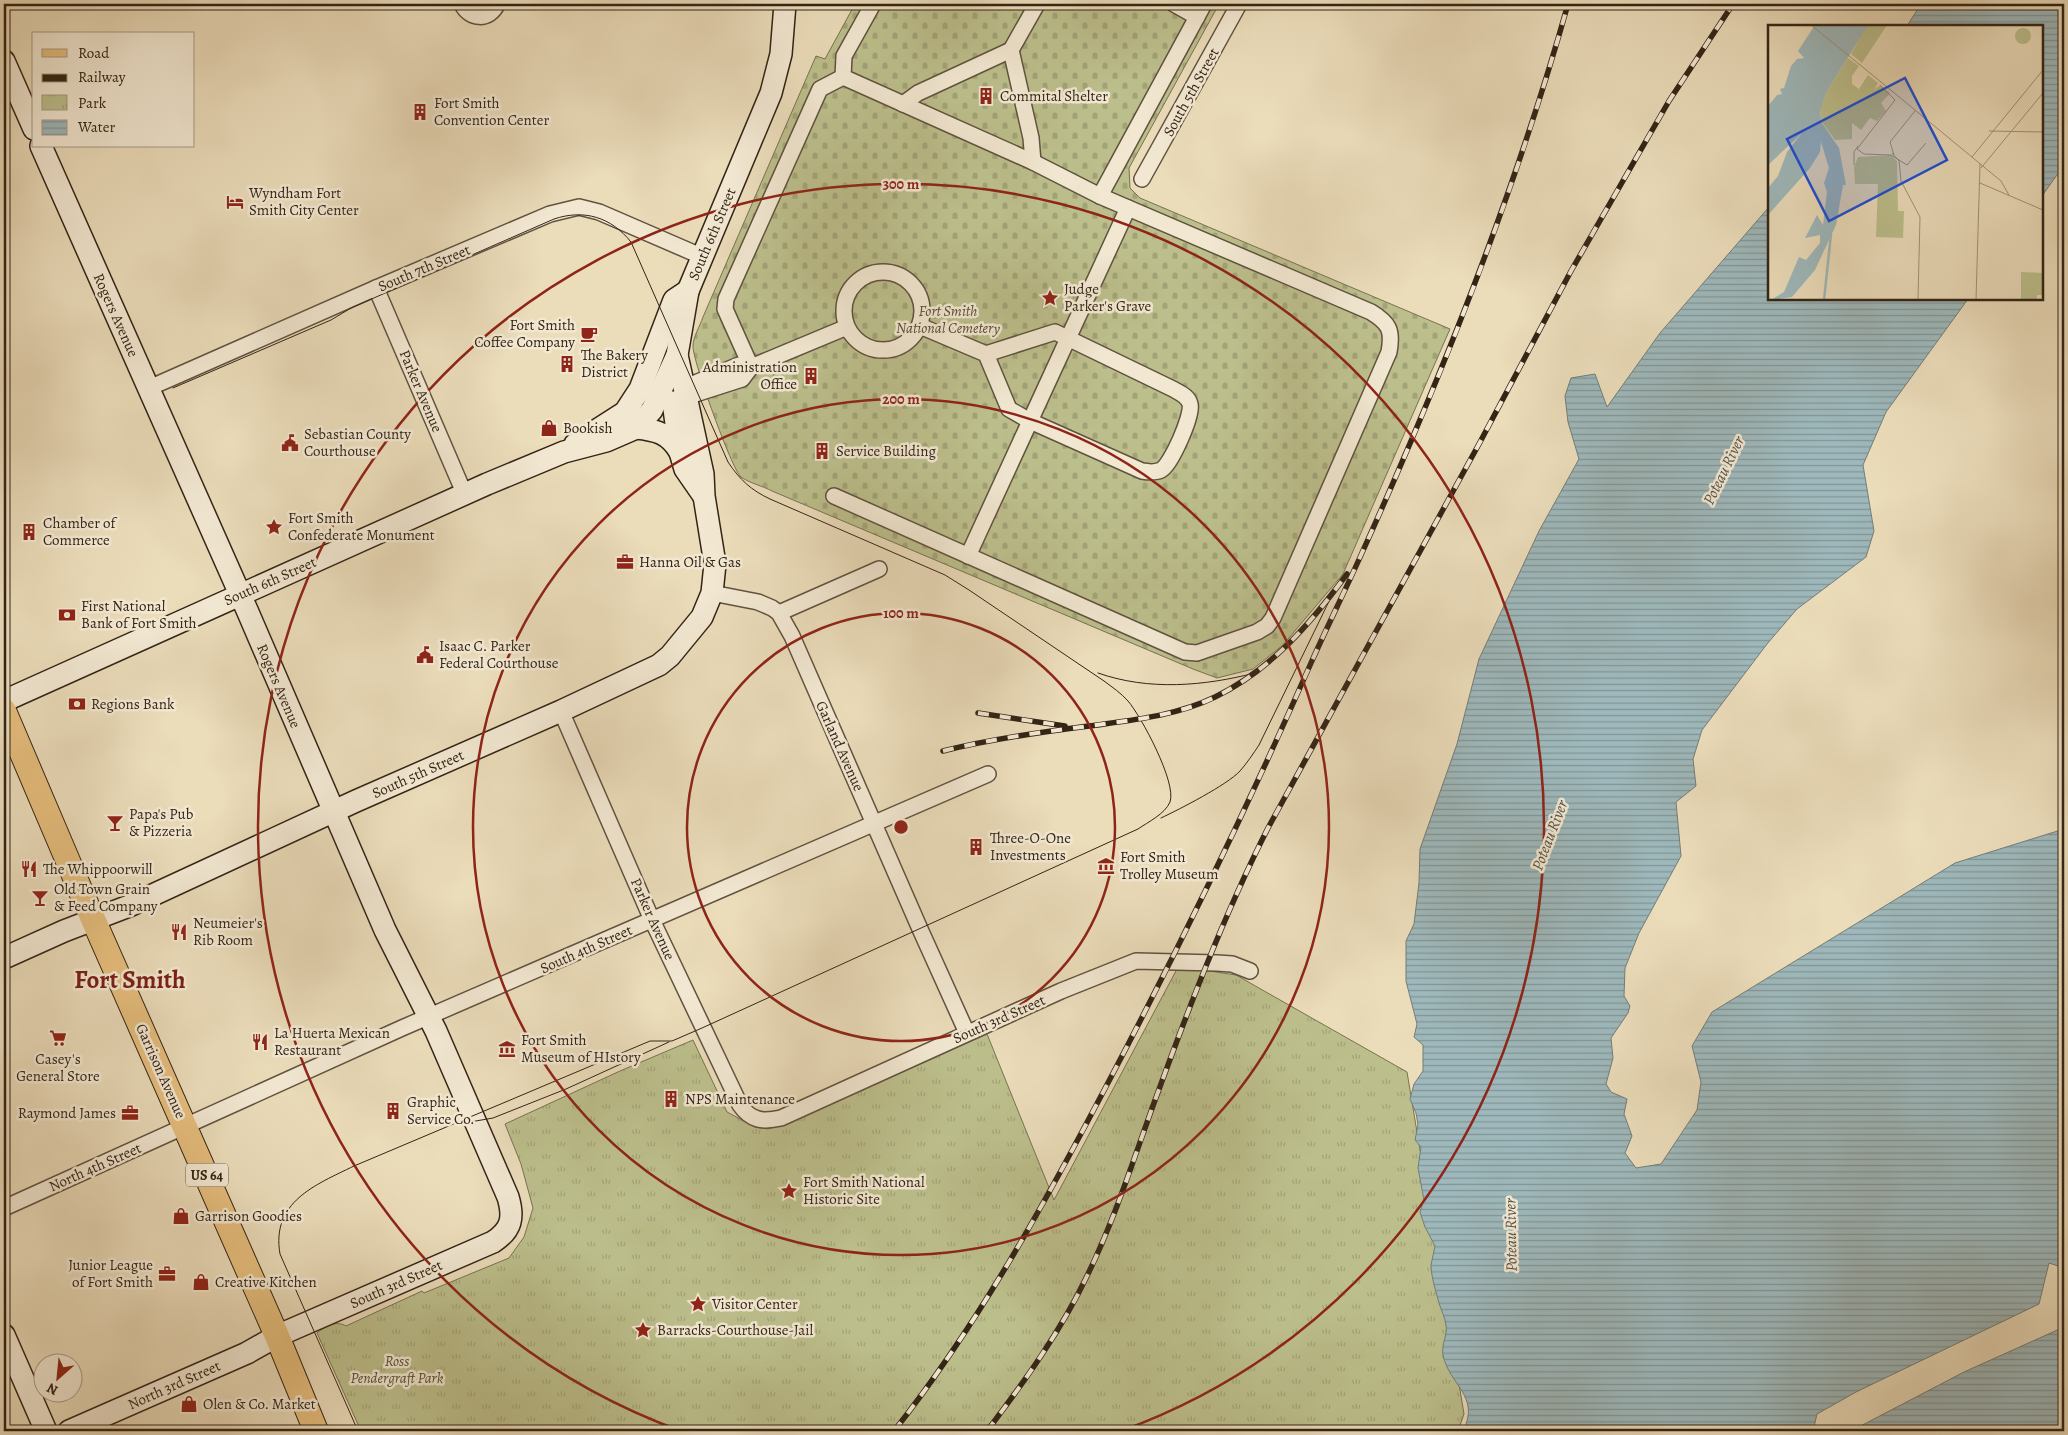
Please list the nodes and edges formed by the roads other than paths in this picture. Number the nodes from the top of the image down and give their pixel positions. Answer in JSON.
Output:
{"nodes":[{"id":1,"x":462,"y":4,"type":"edge"},
{"id":2,"x":497,"y":4,"type":"edge"},
{"id":3,"x":785,"y":4,"type":"edge"},
{"id":4,"x":873,"y":4,"type":"edge"},
{"id":5,"x":1038,"y":4,"type":"edge"},
{"id":6,"x":1174,"y":4,"type":"edge"},
{"id":7,"x":1239,"y":4,"type":"edge"},
{"id":8,"x":1200,"y":10,"type":"edge"},
{"id":9,"x":1011,"y":50,"type":"junction"},
{"id":10,"x":4,"y":61,"type":"edge"},
{"id":11,"x":842,"y":77,"type":"junction"},
{"id":12,"x":903,"y":104,"type":"junction"},
{"id":13,"x":32,"y":124,"type":"edge"},
{"id":14,"x":42,"y":148,"type":"edge"},
{"id":15,"x":1033,"y":162,"type":"junction"},
{"id":16,"x":1142,"y":180,"type":"dead end"},
{"id":17,"x":1100,"y":196,"type":"junction"},
{"id":18,"x":1128,"y":208,"type":"junction"},
{"id":19,"x":703,"y":257,"type":"junction"},
{"id":20,"x":376,"y":288,"type":"junction"},
{"id":21,"x":688,"y":291,"type":"junction"},
{"id":22,"x":920,"y":326,"type":"junction"},
{"id":23,"x":847,"y":327,"type":"junction"},
{"id":24,"x":1068,"y":338,"type":"junction"},
{"id":25,"x":986,"y":354,"type":"junction"},
{"id":26,"x":751,"y":367,"type":"junction"},
{"id":27,"x":148,"y":388,"type":"junction"},
{"id":28,"x":677,"y":391,"type":"junction"},
{"id":29,"x":1030,"y":421,"type":"junction"},
{"id":30,"x":636,"y":428,"type":"junction"},
{"id":31,"x":564,"y":452,"type":"junction"},
{"id":32,"x":680,"y":452,"type":"junction"},
{"id":33,"x":466,"y":494,"type":"junction"},
{"id":34,"x":704,"y":496,"type":"junction"},
{"id":35,"x":834,"y":496,"type":"dead end"},
{"id":36,"x":968,"y":556,"type":"junction"},
{"id":37,"x":879,"y":569,"type":"dead end"},
{"id":38,"x":712,"y":593,"type":"junction"},
{"id":39,"x":240,"y":594,"type":"junction"},
{"id":40,"x":779,"y":613,"type":"junction"},
{"id":41,"x":4,"y":700,"type":"edge"},
{"id":42,"x":4,"y":711,"type":"edge"},
{"id":43,"x":561,"y":711,"type":"junction"},
{"id":44,"x":988,"y":774,"type":"dead end"},
{"id":45,"x":333,"y":812,"type":"junction"},
{"id":46,"x":875,"y":823,"type":"junction"},
{"id":47,"x":95,"y":920,"type":"junction"},
{"id":48,"x":652,"y":920,"type":"junction"},
{"id":49,"x":4,"y":958,"type":"edge"},
{"id":50,"x":1250,"y":971,"type":"dead end"},
{"id":51,"x":428,"y":1017,"type":"junction"},
{"id":52,"x":967,"y":1033,"type":"junction"},
{"id":53,"x":756,"y":1120,"type":"joint"},
{"id":54,"x":186,"y":1126,"type":"junction"},
{"id":55,"x":4,"y":1208,"type":"edge"},
{"id":56,"x":510,"y":1226,"type":"joint"},
{"id":57,"x":4,"y":1335,"type":"edge"},
{"id":58,"x":278,"y":1336,"type":"junction"},
{"id":59,"x":46,"y":1431,"type":"edge"},
{"id":60,"x":69,"y":1431,"type":"edge"},
{"id":61,"x":316,"y":1431,"type":"edge"}],
"edges":[{"from":1,"to":2,"type":"street"},
{"from":3,"to":19,"type":"street","name":"South 6th Street"},
{"from":4,"to":11,"type":"street"},
{"from":5,"to":9,"type":"street"},
{"from":6,"to":8,"type":"street"},
{"from":7,"to":16,"type":"street","name":"South 5th Street"},
{"from":8,"to":17,"type":"street"},
{"from":9,"to":12,"type":"street"},
{"from":9,"to":15,"type":"street"},
{"from":10,"to":13,"type":"street"},
{"from":11,"to":12,"type":"street"},
{"from":11,"to":26,"type":"street"},
{"from":12,"to":15,"type":"street"},
{"from":14,"to":27,"type":"street","name":"Rogers Avenue"},
{"from":15,"to":17,"type":"street"},
{"from":17,"to":18,"type":"street"},
{"from":18,"to":24,"type":"street"},
{"from":18,"to":36,"type":"street"},
{"from":19,"to":20,"type":"street","name":"South 7th Street"},
{"from":19,"to":21,"type":"street","name":"South 6th Street"},
{"from":20,"to":27,"type":"street","name":"South 7th Street"},
{"from":20,"to":33,"type":"street","name":"Parker Avenue"},
{"from":21,"to":28,"type":"street","name":"South 6th Street"},
{"from":21,"to":28,"type":"street"},
{"from":21,"to":31,"type":"street","name":"South 6th Street"},
{"from":22,"to":23,"type":"street"},
{"from":22,"to":23,"type":"street"},
{"from":22,"to":25,"type":"street"},
{"from":23,"to":26,"type":"street"},
{"from":24,"to":25,"type":"street"},
{"from":24,"to":29,"type":"street"},
{"from":24,"to":29,"type":"street"},
{"from":25,"to":29,"type":"street"},
{"from":26,"to":28,"type":"street"},
{"from":27,"to":39,"type":"street","name":"Rogers Avenue"},
{"from":28,"to":30,"type":"street","name":"South 6th Street"},
{"from":28,"to":30,"type":"street"},
{"from":28,"to":32,"type":"street"},
{"from":28,"to":34,"type":"street"},
{"from":29,"to":36,"type":"street"},
{"from":30,"to":31,"type":"street","name":"South 6th Street"},
{"from":30,"to":32,"type":"street"},
{"from":31,"to":33,"type":"street","name":"South 6th Street"},
{"from":32,"to":34,"type":"street"},
{"from":33,"to":39,"type":"street","name":"South 6th Street"},
{"from":34,"to":38,"type":"street"},
{"from":35,"to":36,"type":"street"},
{"from":37,"to":40,"type":"street"},
{"from":38,"to":40,"type":"street"},
{"from":38,"to":43,"type":"street","name":"South 5th Street"},
{"from":39,"to":41,"type":"street","name":"South 6th Street"},
{"from":39,"to":45,"type":"street","name":"Rogers Avenue"},
{"from":40,"to":46,"type":"street","name":"Garland Avenue"},
{"from":42,"to":47,"type":"main road","name":"Garrison Avenue","number":"US 64"},
{"from":43,"to":45,"type":"street","name":"South 5th Street"},
{"from":43,"to":48,"type":"street","name":"Parker Avenue"},
{"from":44,"to":46,"type":"street","name":"South 4th Street"},
{"from":45,"to":47,"type":"street","name":"South 5th Street"},
{"from":45,"to":51,"type":"street","name":"Rogers Avenue"},
{"from":46,"to":48,"type":"street","name":"South 4th Street"},
{"from":46,"to":52,"type":"street","name":"Garland Avenue"},
{"from":47,"to":49,"type":"street","name":"South 5th Street"},
{"from":47,"to":54,"type":"main road","name":"Garrison Avenue","number":"US 64"},
{"from":48,"to":51,"type":"street","name":"South 4th Street"},
{"from":48,"to":53,"type":"street","name":"Parker Avenue"},
{"from":50,"to":52,"type":"street","name":"South 3rd Street"},
{"from":51,"to":54,"type":"street","name":"South 4th Street"},
{"from":51,"to":56,"type":"street","name":"Rogers Avenue"},
{"from":52,"to":53,"type":"street","name":"South 3rd Street"},
{"from":54,"to":55,"type":"street","name":"North 4th Street"},
{"from":54,"to":58,"type":"main road","name":"Garrison Avenue","number":"US 64"},
{"from":56,"to":58,"type":"street","name":"South 3rd Street"},
{"from":57,"to":59,"type":"street"},
{"from":58,"to":60,"type":"street","name":"North 3rd Street"},
{"from":58,"to":61,"type":"main road","name":"Garrison Avenue","number":"US 64"}]}
